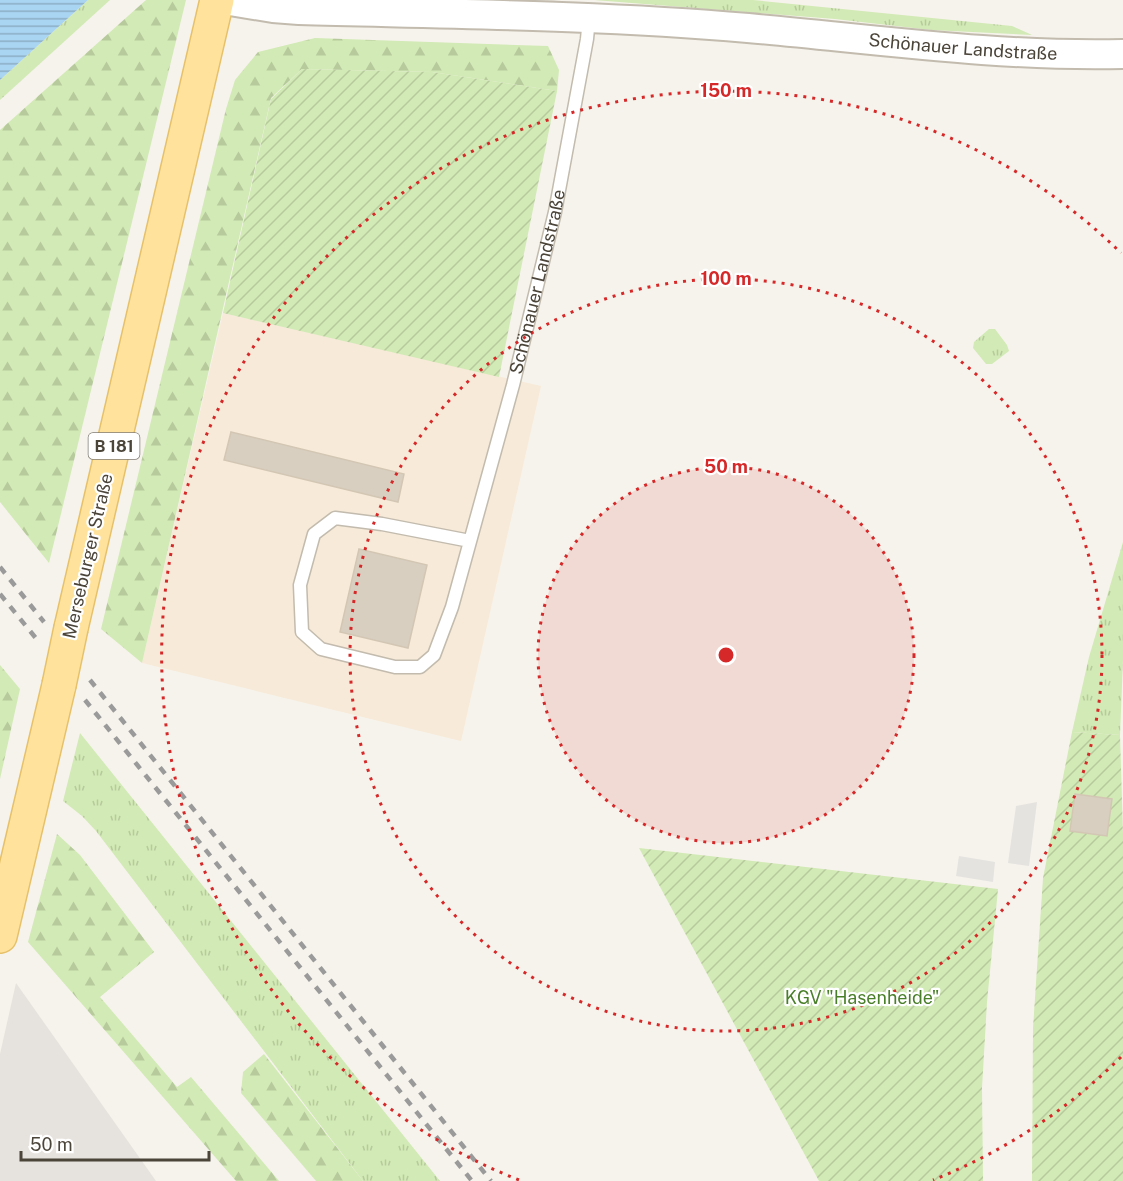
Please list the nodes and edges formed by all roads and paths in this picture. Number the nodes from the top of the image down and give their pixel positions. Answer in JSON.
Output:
{"nodes":[{"id":1,"x":217,"y":0,"type":"edge"},
{"id":2,"x":224,"y":0,"type":"edge"},
{"id":3,"x":589,"y":18,"type":"junction"},
{"id":4,"x":1123,"y":54,"type":"edge"},
{"id":5,"x":470,"y":541,"type":"junction"},
{"id":6,"x":0,"y":936,"type":"edge"}],
"edges":[{"from":1,"to":6,"type":"main road","name":"Merseburger Straße","number":"B 181","bridge":true},
{"from":2,"to":3,"type":"street","name":"Schönauer Landstraße"},
{"from":3,"to":4,"type":"street","name":"Schönauer Landstraße"},
{"from":3,"to":5,"type":"lane","name":"Schönauer Landstraße"},
{"from":5,"to":5,"type":"lane","name":"Schönauer Landstraße"}]}
